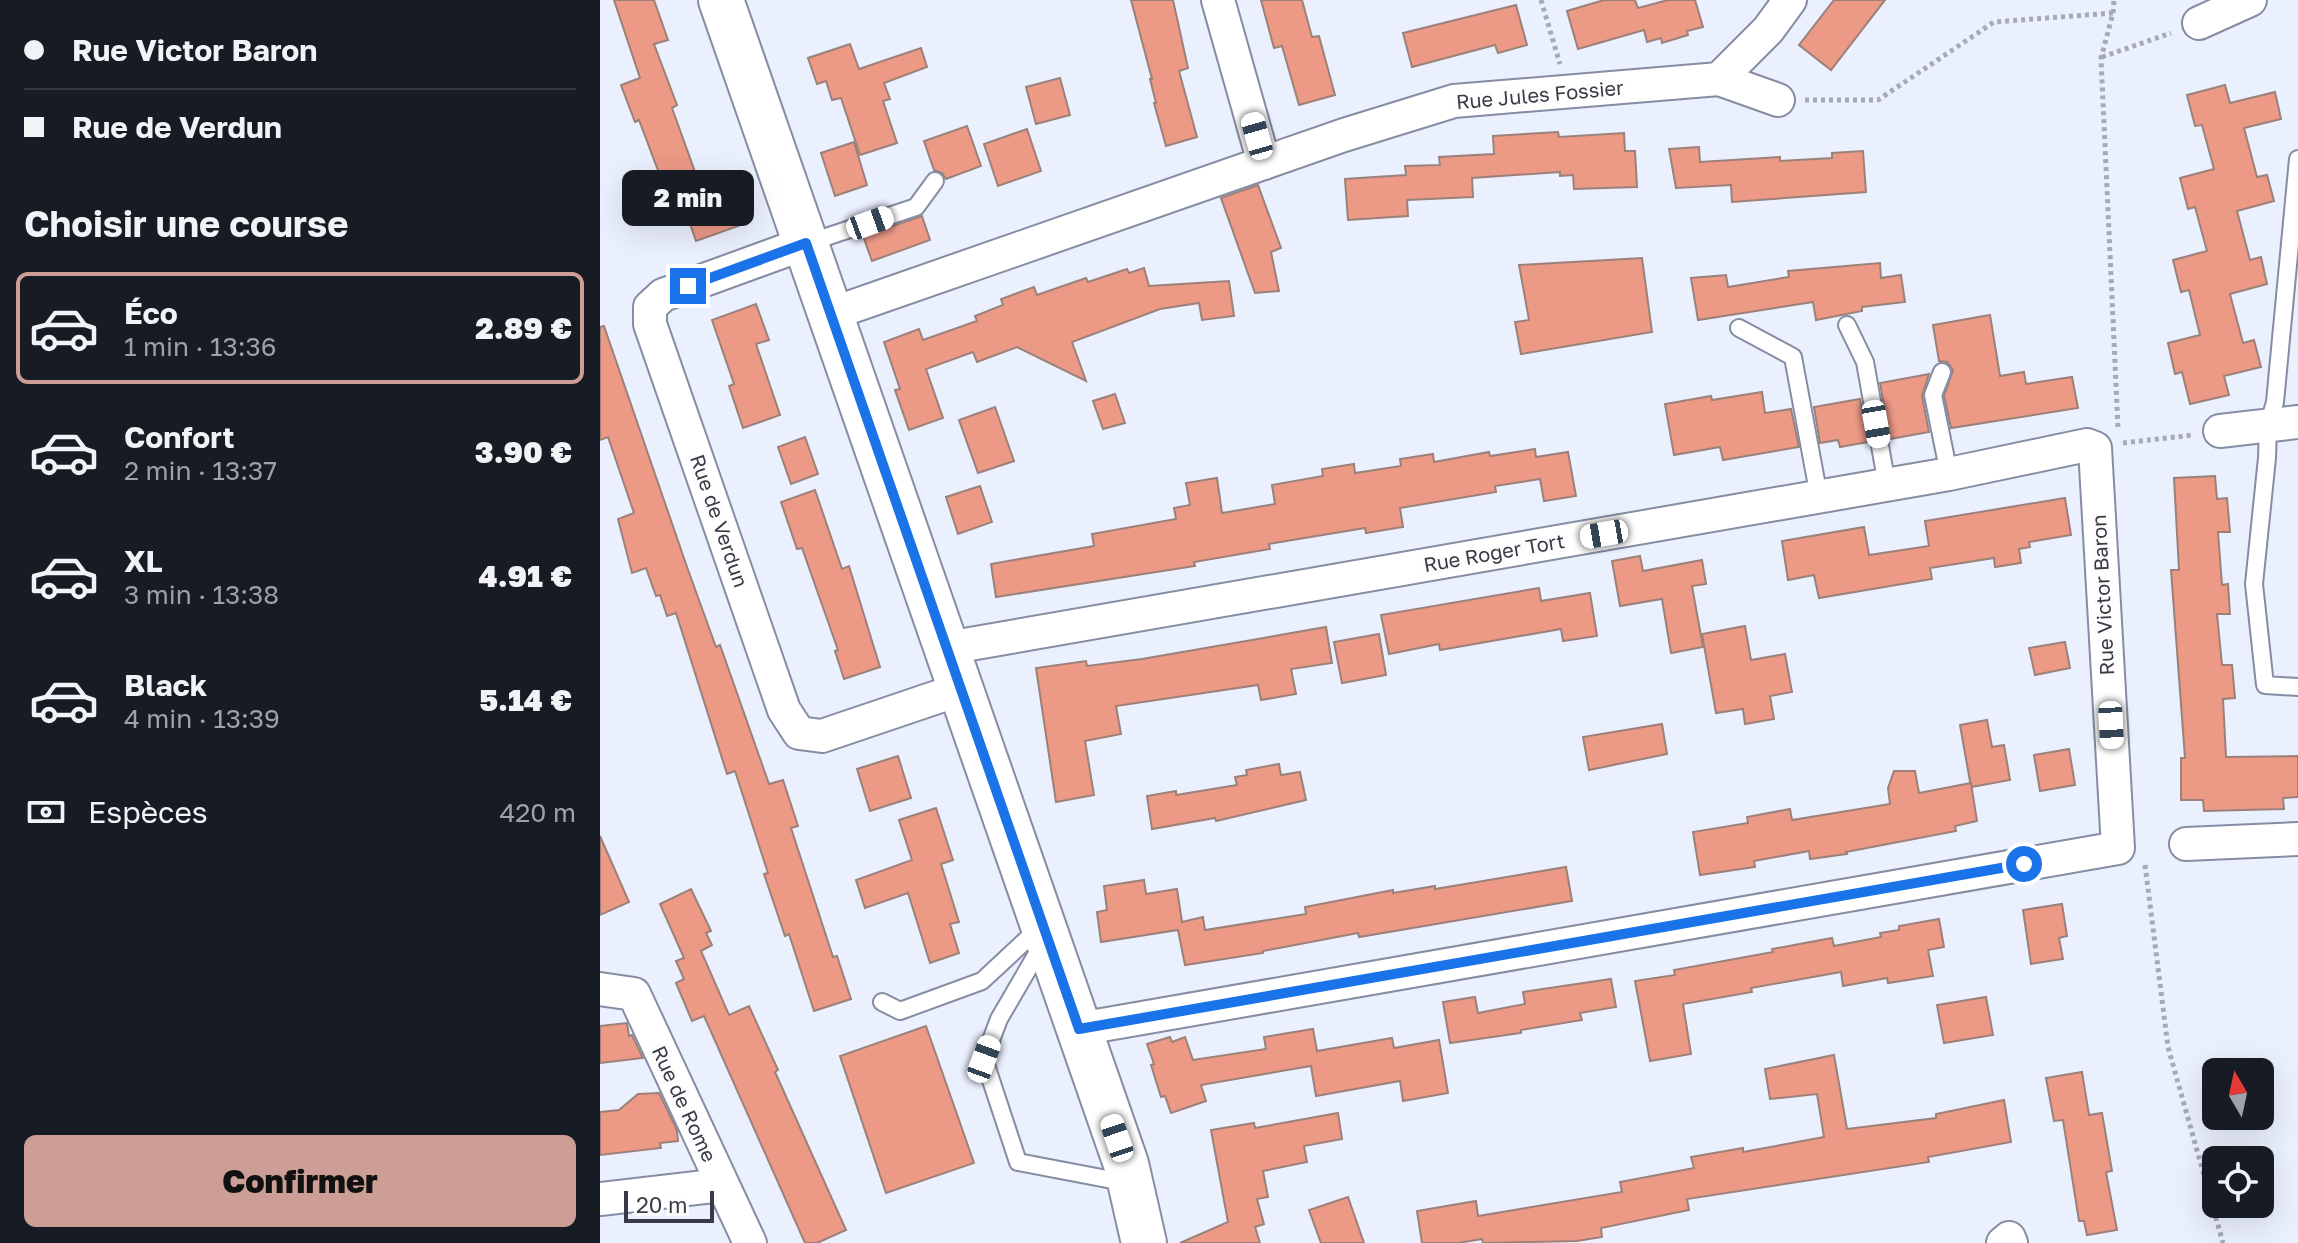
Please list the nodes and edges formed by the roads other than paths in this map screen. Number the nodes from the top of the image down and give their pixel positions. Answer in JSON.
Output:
{"nodes":[{"id":1,"x":1218,"y":0,"type":"edge"},
{"id":2,"x":1790,"y":0,"type":"edge"},
{"id":3,"x":2250,"y":0,"type":"edge"},
{"id":4,"x":723,"y":1,"type":"edge"},
{"id":5,"x":2199,"y":23,"type":"road end"},
{"id":6,"x":1719,"y":79,"type":"junction"},
{"id":7,"x":1778,"y":100,"type":"road end"},
{"id":8,"x":2298,"y":159,"type":"edge"},
{"id":9,"x":1264,"y":163,"type":"junction"},
{"id":10,"x":935,"y":181,"type":"dead end"},
{"id":11,"x":806,"y":243,"type":"junction"},
{"id":12,"x":831,"y":314,"type":"junction"},
{"id":13,"x":1847,"y":325,"type":"dead end"},
{"id":14,"x":1739,"y":328,"type":"dead end"},
{"id":15,"x":1942,"y":372,"type":"dead end"},
{"id":16,"x":2283,"y":424,"type":"edge"},
{"id":17,"x":2220,"y":431,"type":"road end"},
{"id":18,"x":2091,"y":447,"type":"joint"},
{"id":19,"x":1949,"y":474,"type":"junction"},
{"id":20,"x":1887,"y":485,"type":"junction"},
{"id":21,"x":1819,"y":497,"type":"junction"},
{"id":22,"x":947,"y":648,"type":"junction"},
{"id":23,"x":2298,"y":687,"type":"edge"},
{"id":24,"x":961,"y":689,"type":"junction"},
{"id":25,"x":2298,"y":839,"type":"edge"},
{"id":26,"x":2186,"y":844,"type":"dead end"},
{"id":27,"x":1045,"y":930,"type":"junction"},
{"id":28,"x":600,"y":989,"type":"edge"},
{"id":29,"x":882,"y":1002,"type":"dead end"},
{"id":30,"x":1079,"y":1029,"type":"junction"},
{"id":31,"x":722,"y":1185,"type":"junction"},
{"id":32,"x":600,"y":1199,"type":"edge"},
{"id":33,"x":1134,"y":1221,"type":"edge"},
{"id":34,"x":750,"y":1243,"type":"edge"},
{"id":35,"x":2003,"y":1243,"type":"edge"},
{"id":36,"x":2011,"y":1243,"type":"edge"}],
"edges":[{"from":1,"to":9,"type":"street"},
{"from":2,"to":6,"type":"street"},
{"from":3,"to":5,"type":"street"},
{"from":4,"to":11,"type":"street"},
{"from":6,"to":7,"type":"street"},
{"from":6,"to":9,"type":"street","name":"Rue Jules Fossier"},
{"from":8,"to":16,"type":"lane"},
{"from":9,"to":12,"type":"street","name":"Rue Jules Fossier"},
{"from":10,"to":11,"type":"lane"},
{"from":11,"to":12,"type":"street"},
{"from":11,"to":24,"type":"street","name":"Rue de Verdun"},
{"from":12,"to":22,"type":"street"},
{"from":13,"to":20,"type":"lane"},
{"from":14,"to":21,"type":"lane"},
{"from":15,"to":19,"type":"lane"},
{"from":16,"to":17,"type":"street"},
{"from":16,"to":23,"type":"lane"},
{"from":18,"to":19,"type":"street","name":"Rue Roger Tort"},
{"from":18,"to":30,"type":"street","name":"Rue Victor Baron"},
{"from":19,"to":20,"type":"street","name":"Rue Roger Tort"},
{"from":20,"to":21,"type":"street","name":"Rue Roger Tort"},
{"from":21,"to":22,"type":"street","name":"Rue Roger Tort"},
{"from":22,"to":24,"type":"street"},
{"from":24,"to":27,"type":"street"},
{"from":25,"to":26,"type":"street"},
{"from":27,"to":29,"type":"lane"},
{"from":27,"to":30,"type":"street"},
{"from":27,"to":33,"type":"lane"},
{"from":28,"to":31,"type":"street","name":"Rue de Rome"},
{"from":30,"to":33,"type":"street"},
{"from":31,"to":32,"type":"street"},
{"from":31,"to":34,"type":"street","name":"Rue de Rome"},
{"from":35,"to":36,"type":"street"}]}
